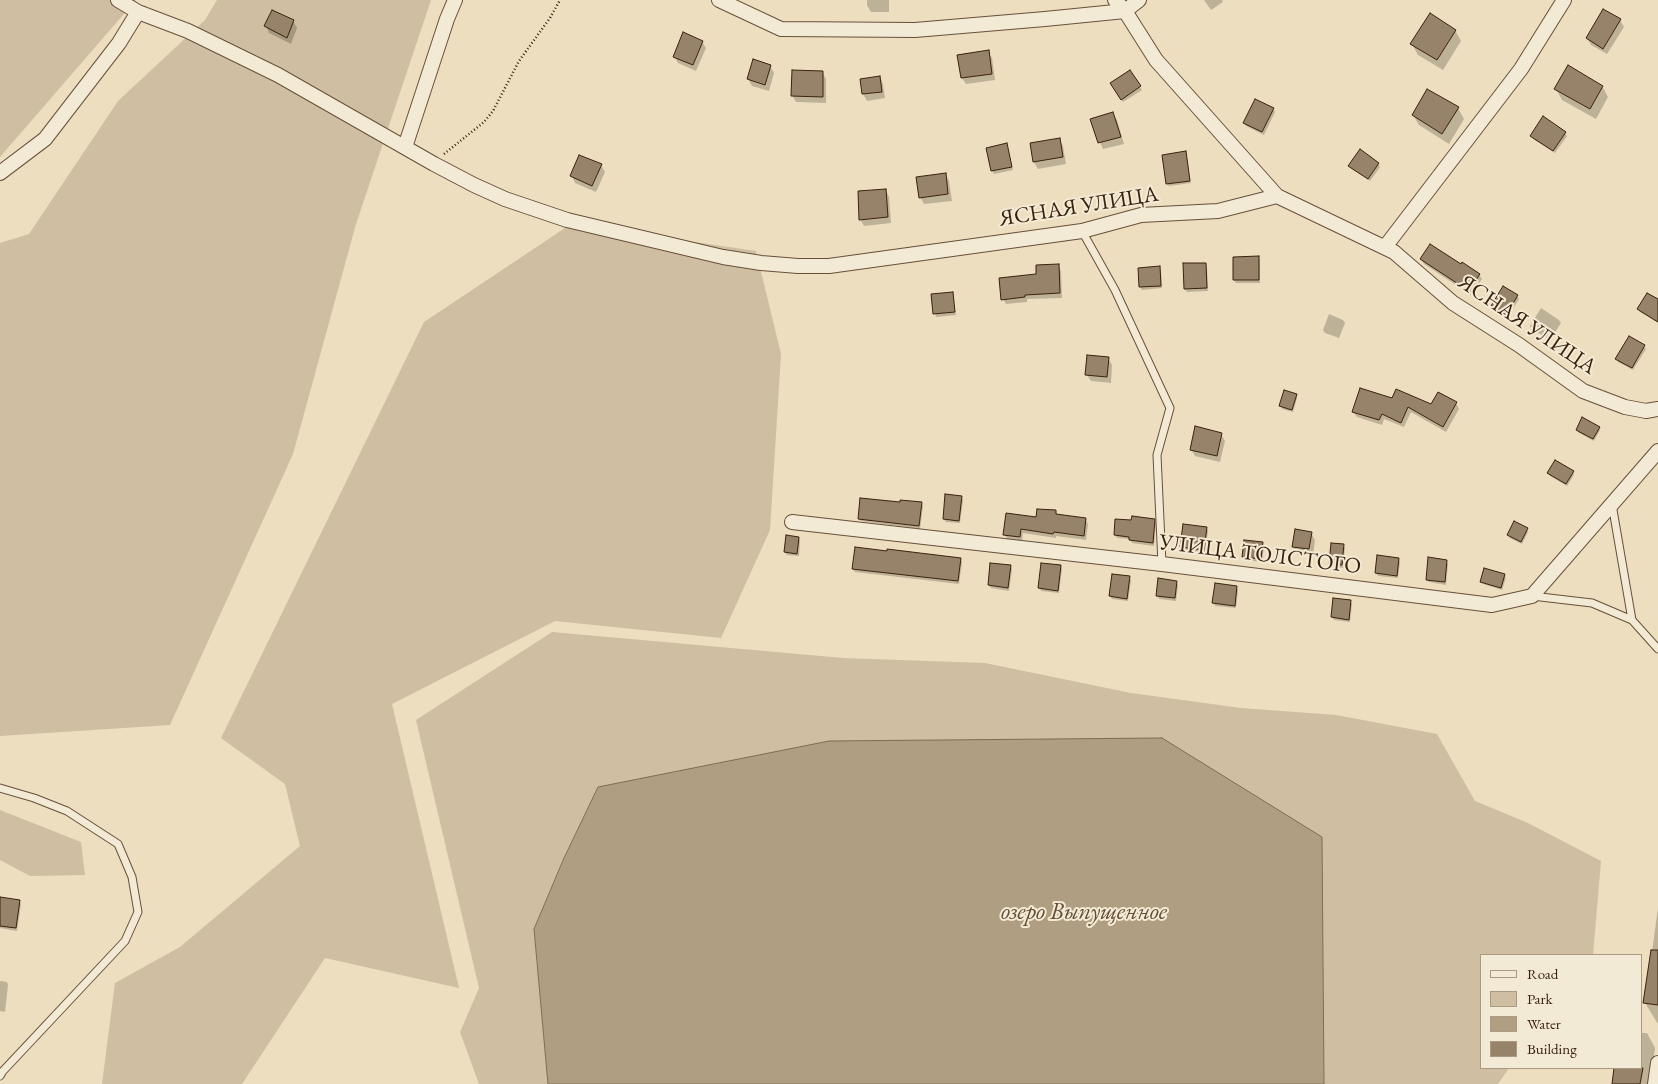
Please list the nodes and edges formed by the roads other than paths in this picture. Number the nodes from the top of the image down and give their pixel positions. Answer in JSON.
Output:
{"nodes":[{"id":1,"x":118,"y":0,"type":"edge"},
{"id":2,"x":455,"y":0,"type":"edge"},
{"id":3,"x":719,"y":0,"type":"edge"},
{"id":4,"x":1115,"y":0,"type":"edge"},
{"id":5,"x":1139,"y":0,"type":"edge"},
{"id":6,"x":1564,"y":0,"type":"edge"},
{"id":7,"x":1125,"y":11,"type":"junction"},
{"id":8,"x":138,"y":12,"type":"junction"},
{"id":9,"x":405,"y":147,"type":"junction"},
{"id":10,"x":0,"y":173,"type":"edge"},
{"id":11,"x":1277,"y":196,"type":"junction"},
{"id":12,"x":1082,"y":231,"type":"junction"},
{"id":13,"x":1385,"y":247,"type":"junction"},
{"id":14,"x":1658,"y":408,"type":"edge"},
{"id":15,"x":1658,"y":451,"type":"edge"},
{"id":16,"x":1612,"y":503,"type":"junction"},
{"id":17,"x":792,"y":522,"type":"dead end"},
{"id":18,"x":1162,"y":564,"type":"junction"},
{"id":19,"x":1532,"y":596,"type":"junction"},
{"id":20,"x":1632,"y":620,"type":"junction"},
{"id":21,"x":1658,"y":649,"type":"edge"},
{"id":22,"x":0,"y":788,"type":"edge"},
{"id":23,"x":1658,"y":1063,"type":"edge"},
{"id":24,"x":0,"y":1076,"type":"edge"},
{"id":25,"x":1655,"y":1084,"type":"edge"}],
"edges":[{"from":1,"to":8,"type":"street","name":"ЯСНАЯ УЛИЦА"},
{"from":2,"to":9,"type":"street"},
{"from":3,"to":7,"type":"street"},
{"from":4,"to":7,"type":"street"},
{"from":5,"to":7,"type":"street"},
{"from":6,"to":13,"type":"street"},
{"from":7,"to":11,"type":"street"},
{"from":8,"to":9,"type":"street","name":"ЯСНАЯ УЛИЦА"},
{"from":8,"to":10,"type":"street"},
{"from":9,"to":12,"type":"street","name":"ЯСНАЯ УЛИЦА"},
{"from":11,"to":12,"type":"street","name":"ЯСНАЯ УЛИЦА"},
{"from":11,"to":13,"type":"street","name":"ЯСНАЯ УЛИЦА"},
{"from":12,"to":18,"type":"lane"},
{"from":13,"to":14,"type":"street","name":"ЯСНАЯ УЛИЦА"},
{"from":15,"to":16,"type":"street"},
{"from":16,"to":19,"type":"street"},
{"from":16,"to":20,"type":"lane"},
{"from":17,"to":18,"type":"street","name":"УЛИЦА ТОЛСТОГО"},
{"from":18,"to":19,"type":"street","name":"УЛИЦА ТОЛСТОГО"},
{"from":19,"to":20,"type":"lane"},
{"from":20,"to":21,"type":"lane"},
{"from":22,"to":24,"type":"lane"},
{"from":23,"to":25,"type":"street"}]}
